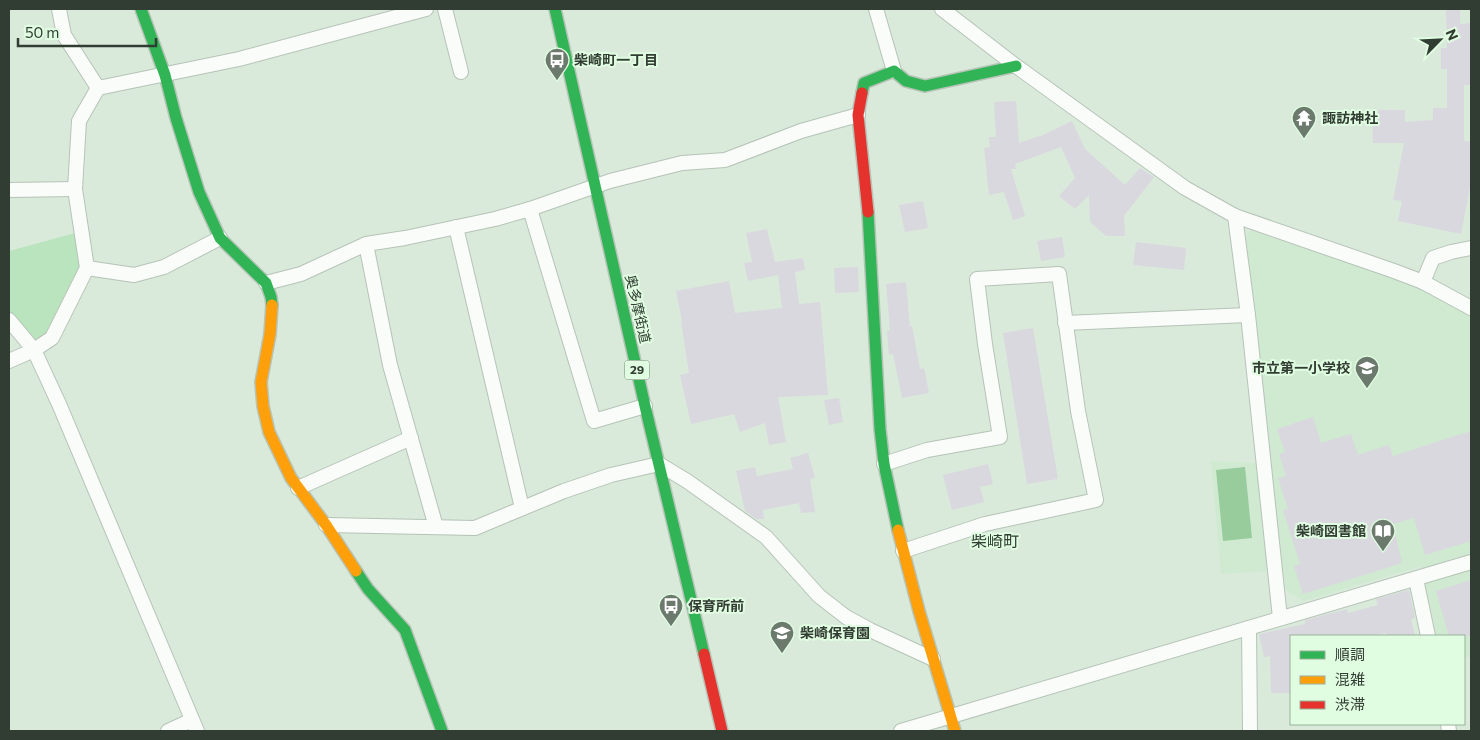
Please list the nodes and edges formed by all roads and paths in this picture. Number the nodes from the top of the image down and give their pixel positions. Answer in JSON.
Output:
{"nodes":[{"id":1,"x":59,"y":9,"type":"edge"},
{"id":2,"x":141,"y":9,"type":"edge"},
{"id":3,"x":426,"y":9,"type":"edge"},
{"id":4,"x":445,"y":9,"type":"edge"},
{"id":5,"x":555,"y":9,"type":"edge"},
{"id":6,"x":876,"y":9,"type":"edge"},
{"id":7,"x":942,"y":9,"type":"edge"},
{"id":8,"x":1016,"y":66,"type":"junction"},
{"id":9,"x":894,"y":71,"type":"junction"},
{"id":10,"x":461,"y":72,"type":"dead end"},
{"id":11,"x":165,"y":75,"type":"junction"},
{"id":12,"x":98,"y":88,"type":"junction"},
{"id":13,"x":858,"y":115,"type":"junction"},
{"id":14,"x":594,"y":187,"type":"junction"},
{"id":15,"x":75,"y":189,"type":"junction"},
{"id":16,"x":9,"y":190,"type":"edge"},
{"id":17,"x":530,"y":208,"type":"junction"},
{"id":18,"x":1236,"y":216,"type":"junction"},
{"id":19,"x":456,"y":227,"type":"junction"},
{"id":20,"x":220,"y":238,"type":"junction"},
{"id":21,"x":366,"y":244,"type":"junction"},
{"id":22,"x":1471,"y":248,"type":"edge"},
{"id":23,"x":87,"y":268,"type":"junction"},
{"id":24,"x":1423,"y":282,"type":"junction"},
{"id":25,"x":266,"y":283,"type":"junction"},
{"id":26,"x":1471,"y":308,"type":"edge"},
{"id":27,"x":1248,"y":315,"type":"junction"},
{"id":28,"x":9,"y":320,"type":"edge"},
{"id":29,"x":1065,"y":323,"type":"junction"},
{"id":30,"x":34,"y":350,"type":"junction"},
{"id":31,"x":9,"y":361,"type":"edge"},
{"id":32,"x":645,"y":406,"type":"junction"},
{"id":33,"x":410,"y":438,"type":"junction"},
{"id":34,"x":659,"y":464,"type":"junction"},
{"id":35,"x":884,"y":464,"type":"junction"},
{"id":36,"x":298,"y":488,"type":"junction"},
{"id":37,"x":522,"y":508,"type":"junction"},
{"id":38,"x":326,"y":525,"type":"junction"},
{"id":39,"x":436,"y":527,"type":"junction"},
{"id":40,"x":903,"y":551,"type":"junction"},
{"id":41,"x":1471,"y":562,"type":"edge"},
{"id":42,"x":1416,"y":579,"type":"junction"},
{"id":43,"x":1280,"y":618,"type":"junction"},
{"id":44,"x":1249,"y":628,"type":"junction"},
{"id":45,"x":1428,"y":635,"type":"edge"},
{"id":46,"x":933,"y":659,"type":"junction"},
{"id":47,"x":951,"y":716,"type":"junction"},
{"id":48,"x":194,"y":725,"type":"edge"},
{"id":49,"x":168,"y":731,"type":"edge"},
{"id":50,"x":442,"y":731,"type":"edge"},
{"id":51,"x":722,"y":731,"type":"edge"},
{"id":52,"x":901,"y":731,"type":"edge"},
{"id":53,"x":955,"y":731,"type":"edge"},
{"id":54,"x":1250,"y":731,"type":"edge"}],
"edges":[{"from":1,"to":12,"type":"street"},
{"from":2,"to":11,"type":"street"},
{"from":3,"to":11,"type":"street"},
{"from":4,"to":10,"type":"street"},
{"from":5,"to":14,"type":"street","name":"奥多摩街道","number":"29"},
{"from":6,"to":9,"type":"street"},
{"from":7,"to":8,"type":"street"},
{"from":8,"to":9,"type":"street"},
{"from":8,"to":18,"type":"street"},
{"from":9,"to":13,"type":"street"},
{"from":11,"to":12,"type":"street"},
{"from":11,"to":20,"type":"street"},
{"from":12,"to":15,"type":"street"},
{"from":13,"to":14,"type":"street"},
{"from":13,"to":35,"type":"street"},
{"from":14,"to":17,"type":"street"},
{"from":14,"to":32,"type":"street","name":"奥多摩街道","number":"29"},
{"from":15,"to":16,"type":"street"},
{"from":15,"to":23,"type":"street"},
{"from":17,"to":19,"type":"street"},
{"from":17,"to":32,"type":"street"},
{"from":18,"to":24,"type":"street"},
{"from":18,"to":27,"type":"street"},
{"from":19,"to":21,"type":"street"},
{"from":19,"to":37,"type":"street"},
{"from":20,"to":23,"type":"street"},
{"from":20,"to":25,"type":"street"},
{"from":21,"to":25,"type":"street"},
{"from":21,"to":33,"type":"street"},
{"from":22,"to":24,"type":"street"},
{"from":23,"to":30,"type":"street"},
{"from":24,"to":26,"type":"street"},
{"from":25,"to":36,"type":"street"},
{"from":27,"to":29,"type":"street"},
{"from":27,"to":43,"type":"street"},
{"from":28,"to":30,"type":"street"},
{"from":29,"to":35,"type":"street"},
{"from":29,"to":40,"type":"street"},
{"from":30,"to":31,"type":"street"},
{"from":30,"to":48,"type":"street"},
{"from":32,"to":34,"type":"street","name":"奥多摩街道","number":"29"},
{"from":33,"to":36,"type":"street"},
{"from":33,"to":39,"type":"street"},
{"from":34,"to":37,"type":"street"},
{"from":34,"to":46,"type":"street"},
{"from":34,"to":51,"type":"street","name":"奥多摩街道","number":"29"},
{"from":35,"to":40,"type":"street"},
{"from":36,"to":38,"type":"street"},
{"from":37,"to":39,"type":"street"},
{"from":38,"to":39,"type":"street"},
{"from":38,"to":50,"type":"street"},
{"from":40,"to":46,"type":"street"},
{"from":41,"to":42,"type":"street"},
{"from":42,"to":43,"type":"street"},
{"from":42,"to":45,"type":"street"},
{"from":43,"to":44,"type":"street"},
{"from":44,"to":47,"type":"street"},
{"from":44,"to":54,"type":"street"},
{"from":46,"to":47,"type":"street"},
{"from":47,"to":52,"type":"street"},
{"from":47,"to":53,"type":"street"},
{"from":48,"to":49,"type":"street"}]}
